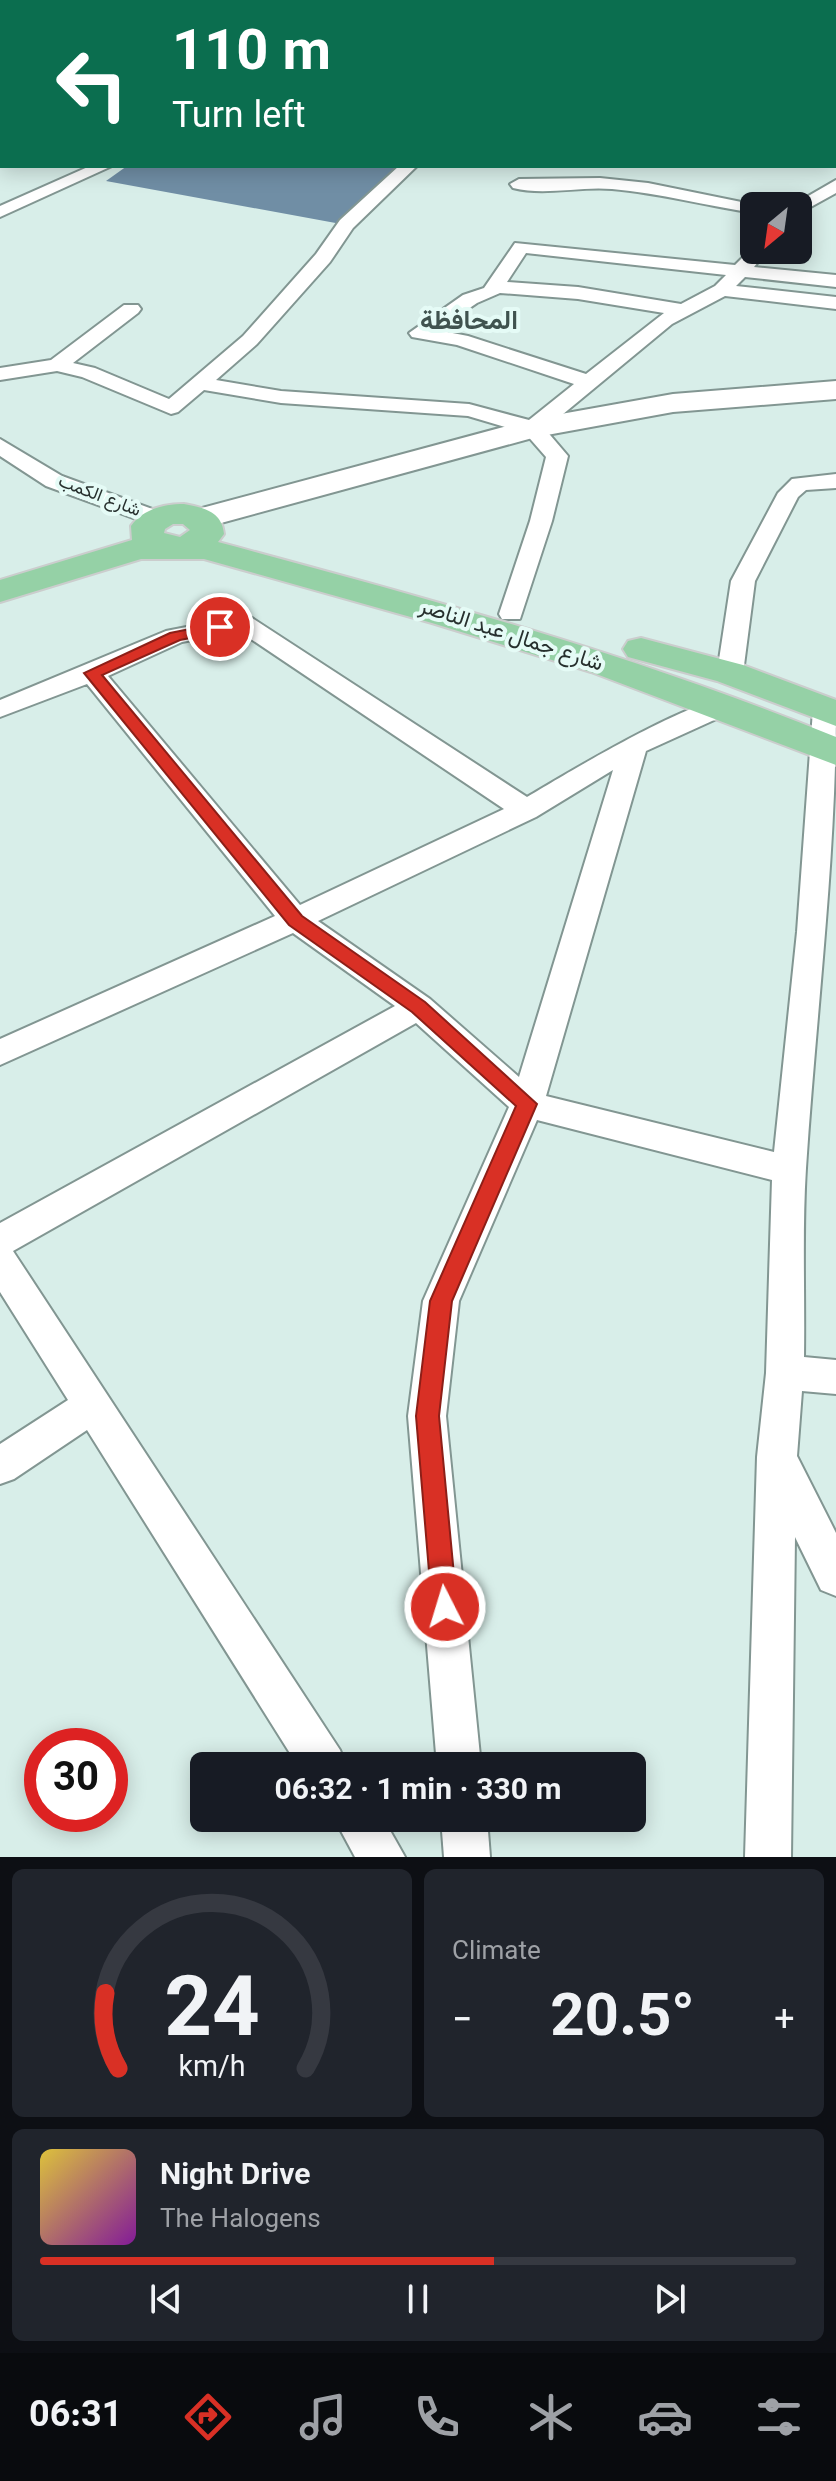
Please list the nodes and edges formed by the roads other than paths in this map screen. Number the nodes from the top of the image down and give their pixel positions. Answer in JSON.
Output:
{"nodes":[{"id":1,"x":51,"y":168,"type":"edge"},
{"id":2,"x":100,"y":168,"type":"edge"},
{"id":3,"x":407,"y":168,"type":"edge"},
{"id":4,"x":519,"y":184,"type":"dead end"},
{"id":5,"x":836,"y":185,"type":"edge"},
{"id":6,"x":815,"y":199,"type":"junction"},
{"id":7,"x":836,"y":200,"type":"edge"},
{"id":8,"x":812,"y":201,"type":"edge"},
{"id":9,"x":740,"y":205,"type":"edge"},
{"id":10,"x":6,"y":211,"type":"edge"},
{"id":11,"x":746,"y":264,"type":"edge"},
{"id":12,"x":742,"y":269,"type":"junction"},
{"id":13,"x":836,"y":281,"type":"edge"},
{"id":14,"x":494,"y":287,"type":"junction"},
{"id":15,"x":722,"y":290,"type":"junction"},
{"id":16,"x":836,"y":303,"type":"edge"},
{"id":17,"x":131,"y":309,"type":"dead end"},
{"id":18,"x":683,"y":310,"type":"junction"},
{"id":19,"x":57,"y":365,"type":"junction"},
{"id":20,"x":0,"y":374,"type":"edge"},
{"id":21,"x":589,"y":382,"type":"junction"},
{"id":22,"x":200,"y":383,"type":"junction"},
{"id":23,"x":836,"y":390,"type":"edge"},
{"id":24,"x":533,"y":428,"type":"junction"},
{"id":25,"x":0,"y":446,"type":"edge"},
{"id":26,"x":836,"y":481,"type":"edge"},
{"id":27,"x":202,"y":521,"type":"junction"},
{"id":28,"x":164,"y":534,"type":"junction"},
{"id":29,"x":0,"y":567,"type":"edge"},
{"id":30,"x":0,"y":591,"type":"edge"},
{"id":31,"x":511,"y":614,"type":"junction"},
{"id":32,"x":92,"y":673,"type":"junction"},
{"id":33,"x":727,"y":689,"type":"junction"},
{"id":34,"x":0,"y":709,"type":"edge"},
{"id":35,"x":830,"y":731,"type":"edge"},
{"id":36,"x":634,"y":746,"type":"junction"},
{"id":37,"x":526,"y":810,"type":"junction"},
{"id":38,"x":295,"y":920,"type":"junction"},
{"id":39,"x":824,"y":933,"type":"edge"},
{"id":40,"x":419,"y":1007,"type":"junction"},
{"id":41,"x":0,"y":1053,"type":"edge"},
{"id":42,"x":527,"y":1104,"type":"junction"},
{"id":43,"x":789,"y":1170,"type":"junction"},
{"id":44,"x":0,"y":1241,"type":"edge"},
{"id":45,"x":0,"y":1261,"type":"edge"},
{"id":46,"x":785,"y":1373,"type":"junction"},
{"id":47,"x":836,"y":1377,"type":"edge"},
{"id":48,"x":93,"y":1405,"type":"junction"},
{"id":49,"x":777,"y":1457,"type":"junction"},
{"id":50,"x":0,"y":1466,"type":"edge"},
{"id":51,"x":836,"y":1576,"type":"edge"},
{"id":52,"x":315,"y":1752,"type":"edge"},
{"id":53,"x":458,"y":1752,"type":"edge"},
{"id":54,"x":366,"y":1832,"type":"edge"},
{"id":55,"x":465,"y":1832,"type":"edge"},
{"id":56,"x":382,"y":1857,"type":"edge"},
{"id":57,"x":467,"y":1857,"type":"edge"},
{"id":58,"x":768,"y":1857,"type":"edge"}],
"edges":[{"from":1,"to":10,"type":"street"},
{"from":2,"to":10,"type":"street"},
{"from":3,"to":22,"type":"street"},
{"from":4,"to":9,"type":"street"},
{"from":5,"to":6,"type":"street"},
{"from":6,"to":7,"type":"street"},
{"from":6,"to":8,"type":"street"},
{"from":11,"to":12,"type":"street"},
{"from":12,"to":13,"type":"street"},
{"from":12,"to":14,"type":"street"},
{"from":12,"to":15,"type":"street"},
{"from":14,"to":18,"type":"street"},
{"from":14,"to":21,"type":"street"},
{"from":15,"to":16,"type":"street"},
{"from":15,"to":18,"type":"street"},
{"from":17,"to":19,"type":"street"},
{"from":18,"to":21,"type":"street"},
{"from":19,"to":20,"type":"street"},
{"from":19,"to":22,"type":"street"},
{"from":21,"to":24,"type":"street"},
{"from":22,"to":24,"type":"street"},
{"from":23,"to":24,"type":"main road"},
{"from":24,"to":27,"type":"main road"},
{"from":24,"to":31,"type":"street"},
{"from":25,"to":28,"type":"street","name":"شارع الكمب"},
{"from":26,"to":33,"type":"street"},
{"from":27,"to":28,"type":"main road"},
{"from":27,"to":31,"type":"main road","name":"شارع جمال عبد الناصر"},
{"from":28,"to":29,"type":"main road"},
{"from":28,"to":30,"type":"main road"},
{"from":28,"to":33,"type":"main road","name":"شارع جمال عبد الناصر"},
{"from":31,"to":33,"type":"main road","name":"شارع جمال عبد الناصر"},
{"from":32,"to":34,"type":"street"},
{"from":32,"to":37,"type":"street"},
{"from":32,"to":38,"type":"street"},
{"from":33,"to":35,"type":"main road","name":"شارع جمال عبد الناصر"},
{"from":33,"to":36,"type":"street"},
{"from":35,"to":39,"type":"street"},
{"from":36,"to":37,"type":"street"},
{"from":36,"to":42,"type":"street"},
{"from":37,"to":38,"type":"street"},
{"from":38,"to":40,"type":"street"},
{"from":38,"to":41,"type":"street"},
{"from":39,"to":43,"type":"street"},
{"from":40,"to":42,"type":"street"},
{"from":40,"to":44,"type":"street"},
{"from":42,"to":43,"type":"street"},
{"from":42,"to":53,"type":"street"},
{"from":43,"to":46,"type":"street"},
{"from":45,"to":48,"type":"street"},
{"from":46,"to":47,"type":"street"},
{"from":46,"to":49,"type":"street"},
{"from":48,"to":50,"type":"street"},
{"from":48,"to":52,"type":"street"},
{"from":49,"to":51,"type":"street"},
{"from":49,"to":58,"type":"street"},
{"from":54,"to":56,"type":"street"},
{"from":55,"to":57,"type":"street"}]}
